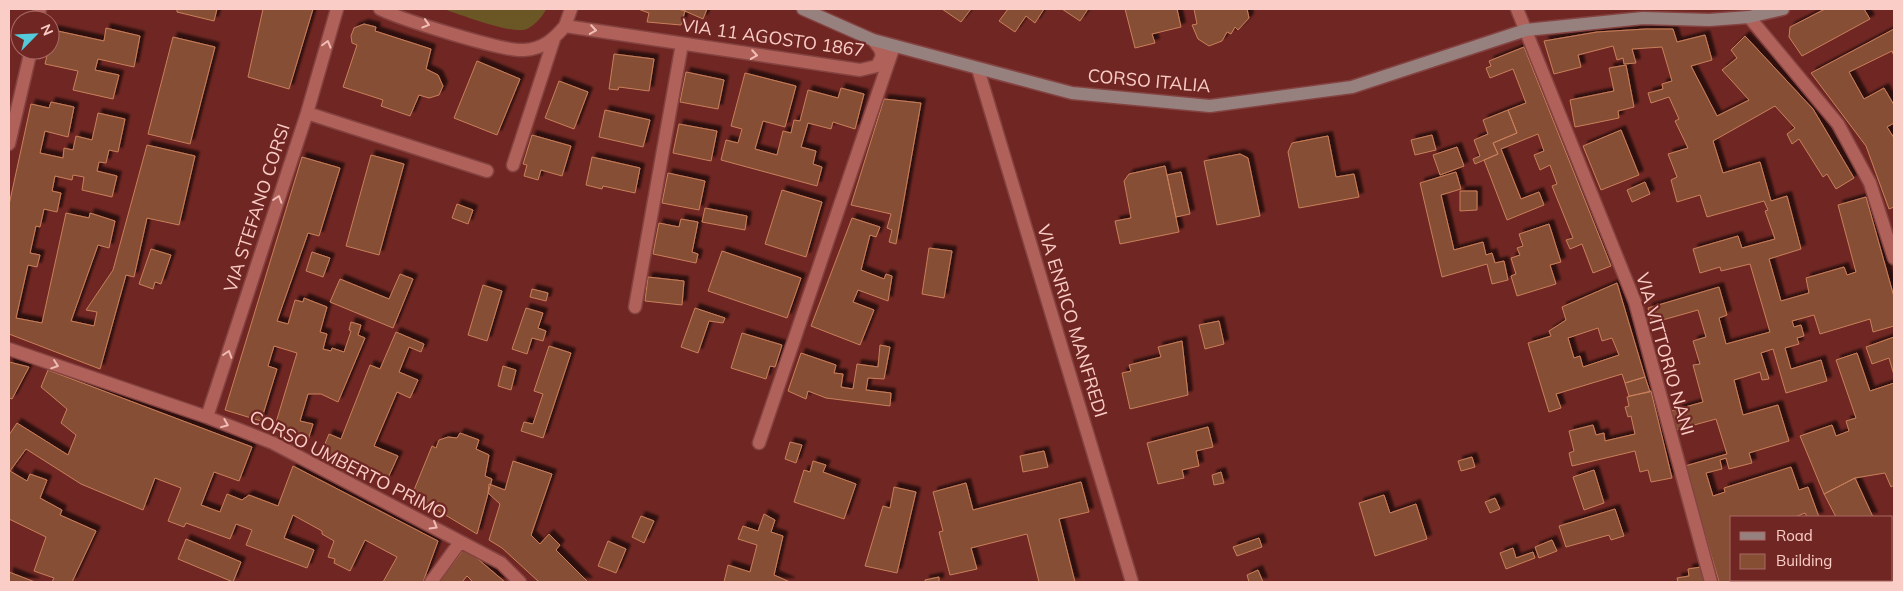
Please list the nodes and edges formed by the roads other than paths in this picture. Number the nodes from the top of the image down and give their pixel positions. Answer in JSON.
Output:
{"nodes":[{"id":1,"x":337,"y":9,"type":"edge"},
{"id":2,"x":380,"y":9,"type":"edge"},
{"id":3,"x":571,"y":9,"type":"edge"},
{"id":4,"x":803,"y":9,"type":"edge"},
{"id":5,"x":1517,"y":9,"type":"edge"},
{"id":6,"x":1783,"y":9,"type":"edge"},
{"id":7,"x":1757,"y":13,"type":"edge"},
{"id":8,"x":566,"y":26,"type":"junction"},
{"id":9,"x":1526,"y":30,"type":"junction"},
{"id":10,"x":554,"y":39,"type":"junction"},
{"id":11,"x":873,"y":40,"type":"junction"},
{"id":12,"x":682,"y":44,"type":"junction"},
{"id":13,"x":894,"y":46,"type":"junction"},
{"id":14,"x":28,"y":60,"type":"edge"},
{"id":15,"x":978,"y":69,"type":"junction"},
{"id":16,"x":307,"y":113,"type":"junction"},
{"id":17,"x":9,"y":144,"type":"edge"},
{"id":18,"x":513,"y":165,"type":"dead end"},
{"id":19,"x":487,"y":171,"type":"dead end"},
{"id":20,"x":1894,"y":258,"type":"edge"},
{"id":21,"x":635,"y":307,"type":"dead end"},
{"id":22,"x":9,"y":350,"type":"edge"},
{"id":23,"x":207,"y":416,"type":"junction"},
{"id":24,"x":760,"y":443,"type":"dead end"},
{"id":25,"x":460,"y":542,"type":"junction"},
{"id":26,"x":431,"y":582,"type":"edge"},
{"id":27,"x":520,"y":582,"type":"edge"},
{"id":28,"x":1132,"y":582,"type":"edge"},
{"id":29,"x":1710,"y":582,"type":"edge"}],
"edges":[{"from":16,"to":1,"type":"street","name":"VIA STEFANO CORSI","one_way":true},
{"from":2,"to":10,"type":"street","one_way":true},
{"from":3,"to":8,"type":"street"},
{"from":4,"to":11,"type":"main road","name":"CORSO ITALIA"},
{"from":5,"to":9,"type":"street","name":"VIA VITTORIO NANI"},
{"from":6,"to":7,"type":"main road","name":"CORSO ITALIA"},
{"from":7,"to":9,"type":"main road","name":"CORSO ITALIA"},
{"from":7,"to":20,"type":"street"},
{"from":8,"to":10,"type":"street"},
{"from":8,"to":12,"type":"street","name":"VIA 11 AGOSTO 1867","one_way":true},
{"from":9,"to":15,"type":"main road","name":"CORSO ITALIA"},
{"from":9,"to":29,"type":"street","name":"VIA VITTORIO NANI"},
{"from":10,"to":18,"type":"street"},
{"from":12,"to":11,"type":"street","name":"VIA 11 AGOSTO 1867","one_way":true},
{"from":11,"to":13,"type":"main road","name":"CORSO ITALIA"},
{"from":12,"to":21,"type":"street"},
{"from":13,"to":15,"type":"main road","name":"CORSO ITALIA"},
{"from":13,"to":24,"type":"street"},
{"from":14,"to":17,"type":"street"},
{"from":15,"to":28,"type":"street","name":"VIA ENRICO MANFREDI"},
{"from":16,"to":19,"type":"street"},
{"from":23,"to":16,"type":"street","name":"VIA STEFANO CORSI","one_way":true},
{"from":22,"to":23,"type":"street","name":"CORSO UMBERTO PRIMO","one_way":true},
{"from":23,"to":25,"type":"street","name":"CORSO UMBERTO PRIMO","one_way":true},
{"from":25,"to":26,"type":"street"},
{"from":25,"to":27,"type":"street","name":"CORSO UMBERTO PRIMO"}]}
